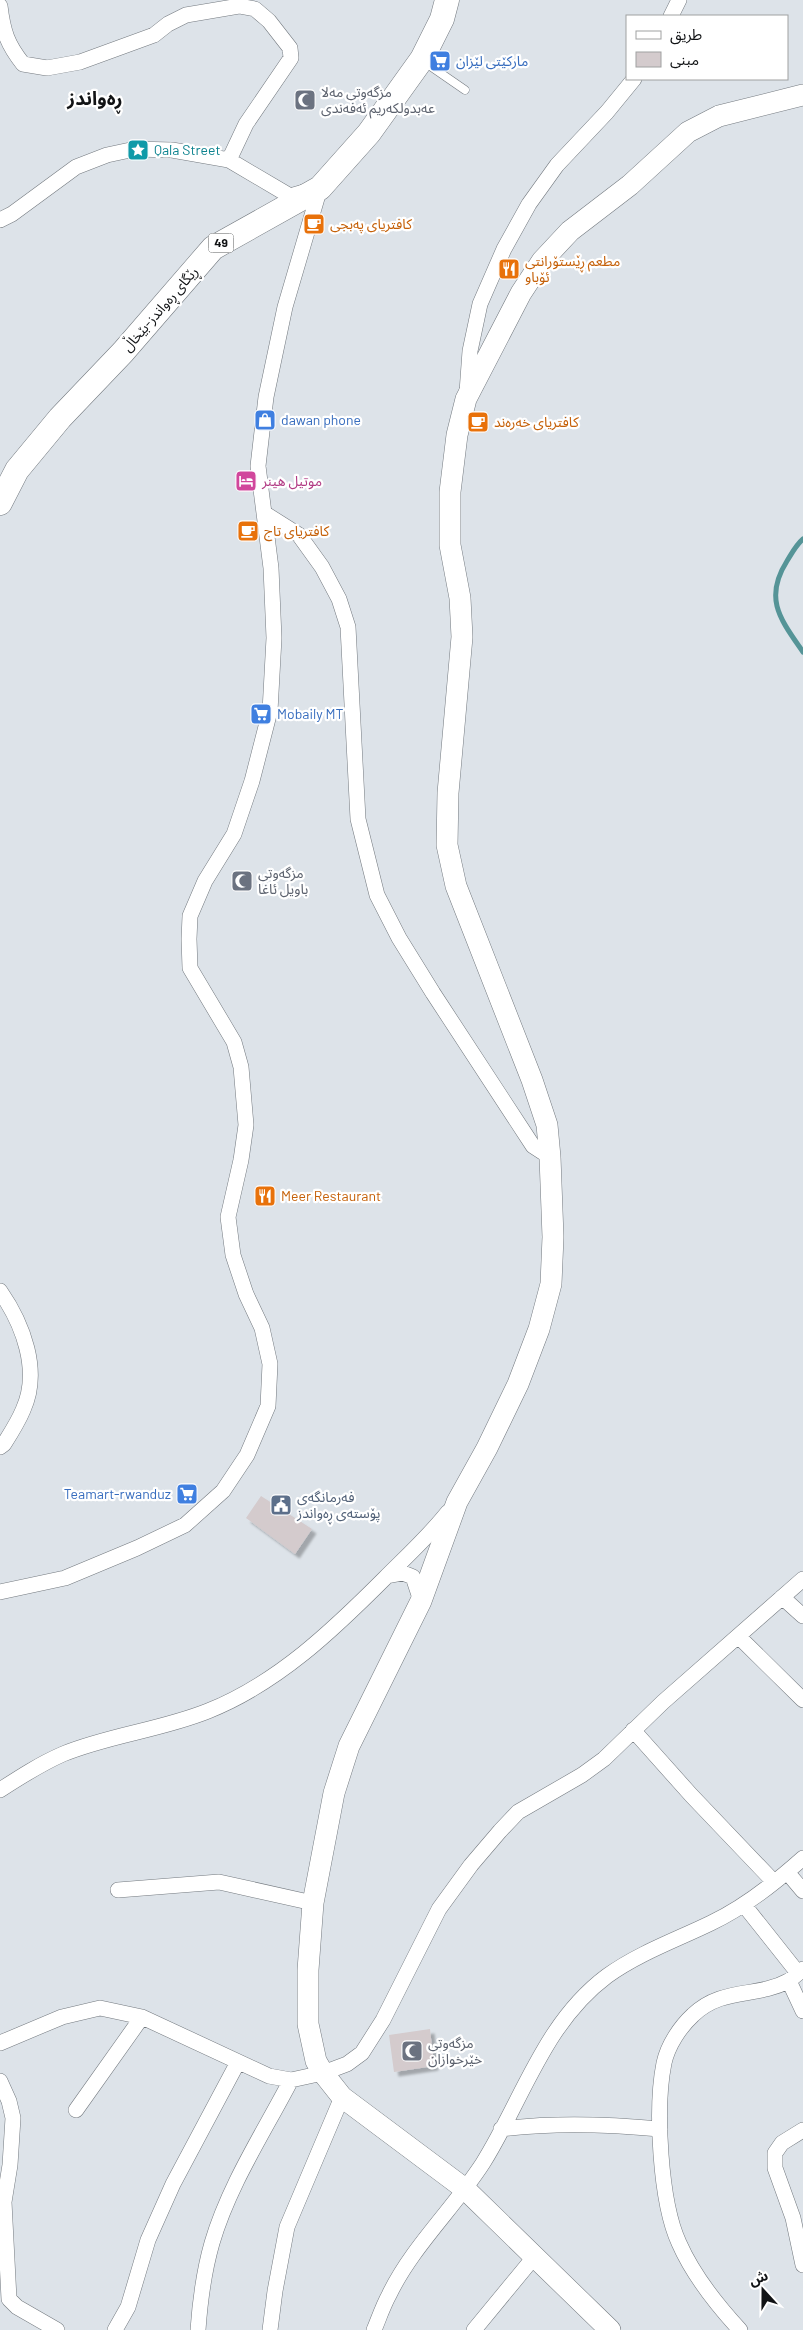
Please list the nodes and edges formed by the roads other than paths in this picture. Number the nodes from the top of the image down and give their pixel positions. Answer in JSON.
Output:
{"nodes":[{"id":1,"x":447,"y":0,"type":"edge"},
{"id":2,"x":679,"y":0,"type":"edge"},
{"id":3,"x":0,"y":6,"type":"edge"},
{"id":4,"x":671,"y":15,"type":"edge"},
{"id":5,"x":422,"y":59,"type":"junction"},
{"id":6,"x":633,"y":80,"type":"edge"},
{"id":7,"x":465,"y":90,"type":"dead end"},
{"id":8,"x":803,"y":94,"type":"edge"},
{"id":9,"x":229,"y":160,"type":"junction"},
{"id":10,"x":320,"y":188,"type":"junction"},
{"id":11,"x":0,"y":220,"type":"edge"},
{"id":12,"x":466,"y":399,"type":"junction"},
{"id":13,"x":0,"y":503,"type":"edge"},
{"id":14,"x":264,"y":513,"type":"junction"},
{"id":15,"x":550,"y":1157,"type":"junction"},
{"id":16,"x":0,"y":1291,"type":"edge"},
{"id":17,"x":0,"y":1447,"type":"edge"},
{"id":18,"x":457,"y":1502,"type":"junction"},
{"id":19,"x":387,"y":1576,"type":"junction"},
{"id":20,"x":803,"y":1579,"type":"edge"},
{"id":21,"x":0,"y":1592,"type":"edge"},
{"id":22,"x":782,"y":1597,"type":"junction"},
{"id":23,"x":421,"y":1601,"type":"junction"},
{"id":24,"x":803,"y":1616,"type":"edge"},
{"id":25,"x":738,"y":1636,"type":"junction"},
{"id":26,"x":803,"y":1700,"type":"edge"},
{"id":27,"x":633,"y":1730,"type":"junction"},
{"id":28,"x":0,"y":1790,"type":"edge"},
{"id":29,"x":803,"y":1858,"type":"edge"},
{"id":30,"x":787,"y":1872,"type":"junction"},
{"id":31,"x":774,"y":1882,"type":"junction"},
{"id":32,"x":118,"y":1890,"type":"dead end"},
{"id":33,"x":803,"y":1891,"type":"edge"},
{"id":34,"x":313,"y":1903,"type":"junction"},
{"id":35,"x":744,"y":1905,"type":"junction"},
{"id":36,"x":797,"y":1974,"type":"edge"},
{"id":37,"x":803,"y":2011,"type":"edge"},
{"id":38,"x":142,"y":2017,"type":"junction"},
{"id":39,"x":0,"y":2043,"type":"edge"},
{"id":40,"x":238,"y":2062,"type":"junction"},
{"id":41,"x":323,"y":2073,"type":"junction"},
{"id":42,"x":291,"y":2080,"type":"junction"},
{"id":43,"x":0,"y":2081,"type":"edge"},
{"id":44,"x":342,"y":2097,"type":"junction"},
{"id":45,"x":76,"y":2110,"type":"dead end"},
{"id":46,"x":6,"y":2119,"type":"edge"},
{"id":47,"x":660,"y":2129,"type":"junction"},
{"id":48,"x":501,"y":2130,"type":"junction"},
{"id":49,"x":803,"y":2130,"type":"edge"},
{"id":50,"x":465,"y":2188,"type":"junction"},
{"id":51,"x":535,"y":2256,"type":"junction"},
{"id":52,"x":803,"y":2265,"type":"edge"},
{"id":53,"x":57,"y":2330,"type":"edge"},
{"id":54,"x":114,"y":2330,"type":"edge"},
{"id":55,"x":198,"y":2330,"type":"edge"},
{"id":56,"x":270,"y":2330,"type":"edge"},
{"id":57,"x":374,"y":2330,"type":"edge"},
{"id":58,"x":474,"y":2330,"type":"edge"},
{"id":59,"x":610,"y":2330,"type":"edge"},
{"id":60,"x":740,"y":2330,"type":"edge"}],
"edges":[{"from":1,"to":5,"type":"main road","name":"ڕێگای ڕەواندز-بێخاڵ","number":"49"},
{"from":2,"to":4,"type":"street"},
{"from":3,"to":9,"type":"street"},
{"from":5,"to":7,"type":"lane"},
{"from":5,"to":10,"type":"main road","name":"ڕێگای ڕەواندز-بێخاڵ","number":"49"},
{"from":6,"to":12,"type":"street"},
{"from":8,"to":12,"type":"street"},
{"from":9,"to":10,"type":"street"},
{"from":9,"to":11,"type":"street"},
{"from":10,"to":13,"type":"main road","name":"ڕێگای ڕەواندز-بێخاڵ","number":"49"},
{"from":10,"to":14,"type":"street"},
{"from":12,"to":15,"type":"street"},
{"from":14,"to":15,"type":"street"},
{"from":14,"to":21,"type":"street"},
{"from":15,"to":18,"type":"street"},
{"from":16,"to":17,"type":"street"},
{"from":18,"to":19,"type":"street"},
{"from":18,"to":23,"type":"street"},
{"from":19,"to":23,"type":"street"},
{"from":19,"to":28,"type":"street"},
{"from":20,"to":22,"type":"street"},
{"from":22,"to":24,"type":"street"},
{"from":22,"to":25,"type":"street"},
{"from":23,"to":34,"type":"street"},
{"from":25,"to":26,"type":"street"},
{"from":25,"to":27,"type":"street"},
{"from":27,"to":31,"type":"street"},
{"from":27,"to":41,"type":"street"},
{"from":29,"to":30,"type":"street"},
{"from":30,"to":31,"type":"street"},
{"from":30,"to":33,"type":"street"},
{"from":31,"to":35,"type":"street"},
{"from":32,"to":34,"type":"street"},
{"from":34,"to":41,"type":"street"},
{"from":35,"to":36,"type":"street"},
{"from":35,"to":48,"type":"street"},
{"from":36,"to":37,"type":"street"},
{"from":36,"to":47,"type":"street"},
{"from":38,"to":39,"type":"street"},
{"from":38,"to":40,"type":"street"},
{"from":38,"to":45,"type":"street"},
{"from":40,"to":42,"type":"street"},
{"from":40,"to":54,"type":"street"},
{"from":41,"to":42,"type":"street"},
{"from":41,"to":44,"type":"street"},
{"from":42,"to":55,"type":"street"},
{"from":43,"to":46,"type":"street"},
{"from":44,"to":50,"type":"street"},
{"from":44,"to":56,"type":"street"},
{"from":46,"to":53,"type":"street"},
{"from":47,"to":48,"type":"street"},
{"from":47,"to":60,"type":"street"},
{"from":48,"to":50,"type":"street"},
{"from":49,"to":52,"type":"street"},
{"from":50,"to":51,"type":"street"},
{"from":50,"to":57,"type":"street"},
{"from":51,"to":58,"type":"street"},
{"from":51,"to":59,"type":"street"}]}
